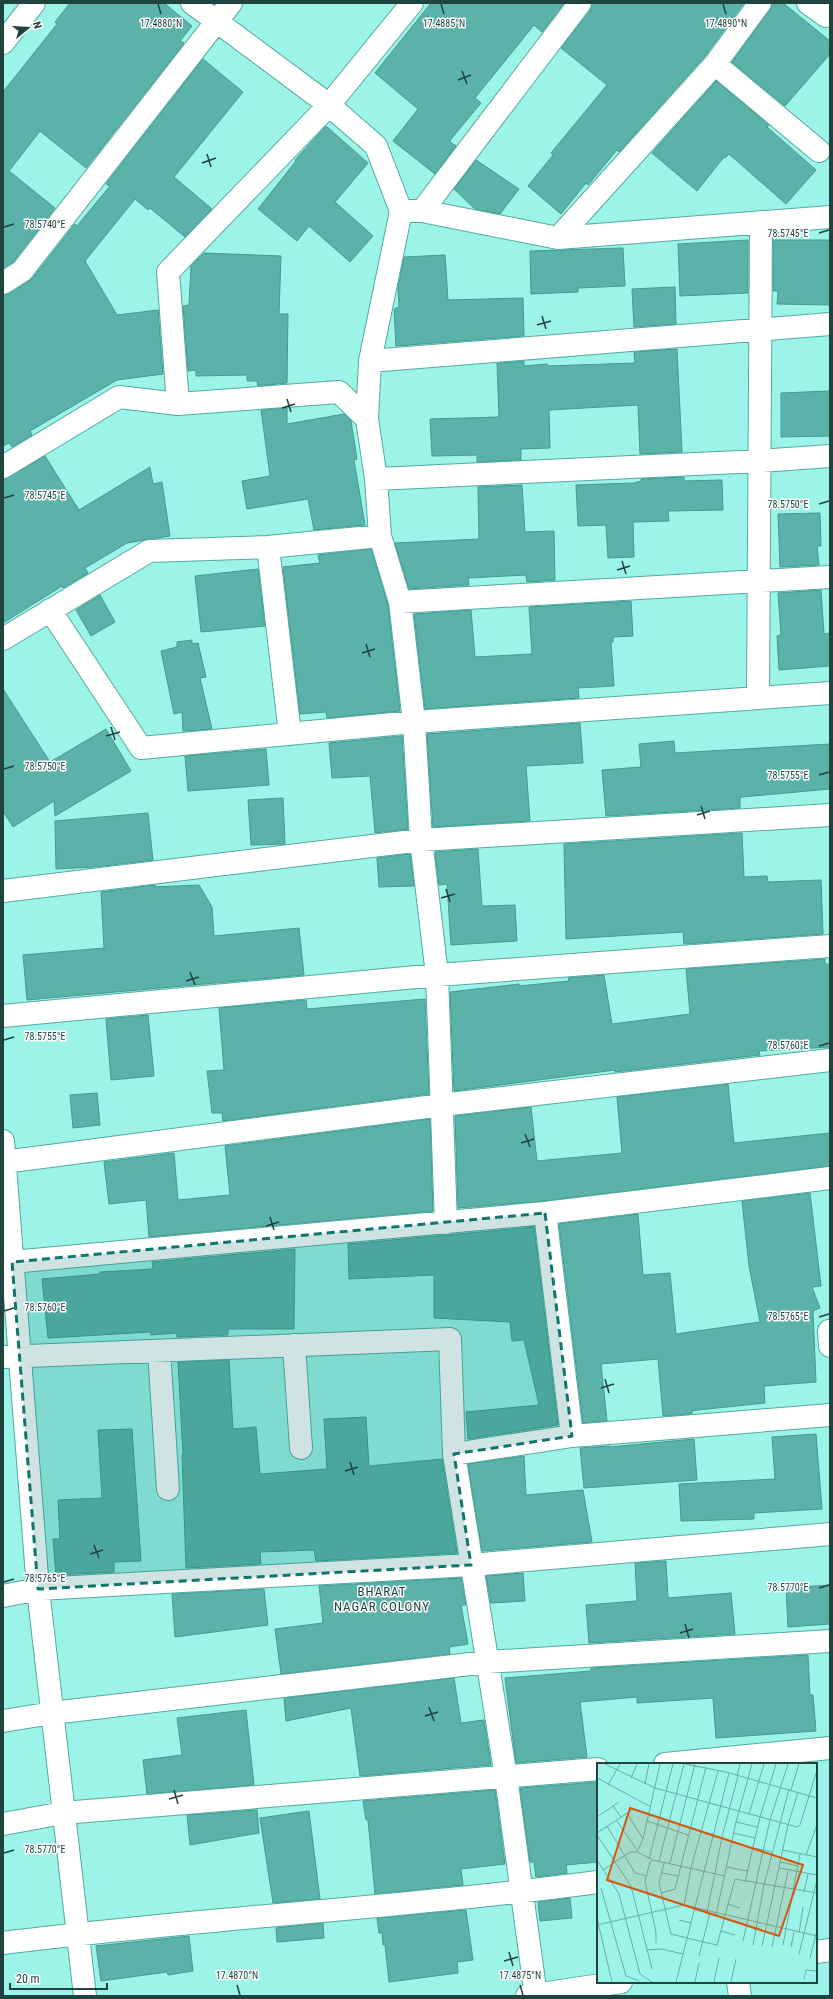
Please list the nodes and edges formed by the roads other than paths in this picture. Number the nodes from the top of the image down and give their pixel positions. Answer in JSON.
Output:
{"nodes":[{"id":1,"x":34,"y":3,"type":"edge"},
{"id":2,"x":192,"y":3,"type":"edge"},
{"id":3,"x":231,"y":3,"type":"edge"},
{"id":4,"x":412,"y":3,"type":"edge"},
{"id":5,"x":580,"y":3,"type":"edge"},
{"id":6,"x":760,"y":3,"type":"edge"},
{"id":7,"x":808,"y":3,"type":"edge"},
{"id":8,"x":826,"y":16,"type":"dead end"},
{"id":9,"x":215,"y":22,"type":"junction"},
{"id":10,"x":3,"y":43,"type":"edge"},
{"id":11,"x":714,"y":64,"type":"junction"},
{"id":12,"x":329,"y":105,"type":"junction"},
{"id":13,"x":819,"y":151,"type":"dead end"},
{"id":14,"x":412,"y":211,"type":"junction"},
{"id":15,"x":830,"y":217,"type":"edge"},
{"id":16,"x":761,"y":222,"type":"junction"},
{"id":17,"x":558,"y":238,"type":"junction"},
{"id":18,"x":3,"y":283,"type":"edge"},
{"id":19,"x":830,"y":324,"type":"edge"},
{"id":20,"x":761,"y":329,"type":"junction"},
{"id":21,"x":370,"y":361,"type":"junction"},
{"id":22,"x":178,"y":404,"type":"junction"},
{"id":23,"x":367,"y":419,"type":"junction"},
{"id":24,"x":830,"y":456,"type":"edge"},
{"id":25,"x":760,"y":461,"type":"junction"},
{"id":26,"x":3,"y":467,"type":"edge"},
{"id":27,"x":376,"y":479,"type":"junction"},
{"id":28,"x":380,"y":536,"type":"junction"},
{"id":29,"x":268,"y":547,"type":"junction"},
{"id":30,"x":830,"y":577,"type":"edge"},
{"id":31,"x":758,"y":581,"type":"junction"},
{"id":32,"x":400,"y":602,"type":"junction"},
{"id":33,"x":50,"y":610,"type":"junction"},
{"id":34,"x":3,"y":638,"type":"edge"},
{"id":35,"x":830,"y":693,"type":"edge"},
{"id":36,"x":758,"y":697,"type":"junction"},
{"id":37,"x":414,"y":722,"type":"junction"},
{"id":38,"x":290,"y":734,"type":"junction"},
{"id":39,"x":830,"y":815,"type":"edge"},
{"id":40,"x":421,"y":840,"type":"junction"},
{"id":41,"x":3,"y":891,"type":"edge"},
{"id":42,"x":830,"y":946,"type":"edge"},
{"id":43,"x":437,"y":974,"type":"junction"},
{"id":44,"x":3,"y":1016,"type":"edge"},
{"id":45,"x":830,"y":1060,"type":"edge"},
{"id":46,"x":442,"y":1105,"type":"junction"},
{"id":47,"x":3,"y":1151,"type":"edge"},
{"id":48,"x":830,"y":1178,"type":"edge"},
{"id":49,"x":4,"y":1192,"type":"edge"},
{"id":50,"x":545,"y":1213,"type":"junction"},
{"id":51,"x":446,"y":1223,"type":"junction"},
{"id":52,"x":12,"y":1262,"type":"junction"},
{"id":53,"x":294,"y":1345,"type":"junction"},
{"id":54,"x":159,"y":1351,"type":"junction"},
{"id":55,"x":11,"y":1356,"type":"edge"},
{"id":56,"x":830,"y":1415,"type":"edge"},
{"id":57,"x":572,"y":1436,"type":"junction"},
{"id":58,"x":301,"y":1448,"type":"dead end"},
{"id":59,"x":454,"y":1454,"type":"junction"},
{"id":60,"x":168,"y":1489,"type":"dead end"},
{"id":61,"x":830,"y":1534,"type":"edge"},
{"id":62,"x":471,"y":1565,"type":"junction"},
{"id":63,"x":38,"y":1589,"type":"junction"},
{"id":64,"x":3,"y":1596,"type":"edge"},
{"id":65,"x":830,"y":1641,"type":"edge"},
{"id":66,"x":487,"y":1662,"type":"junction"},
{"id":67,"x":52,"y":1713,"type":"junction"},
{"id":68,"x":3,"y":1721,"type":"edge"},
{"id":69,"x":830,"y":1748,"type":"edge"},
{"id":70,"x":781,"y":1758,"type":"edge"},
{"id":71,"x":713,"y":1762,"type":"edge"},
{"id":72,"x":689,"y":1763,"type":"edge"},
{"id":73,"x":597,"y":1769,"type":"edge"},
{"id":74,"x":506,"y":1777,"type":"junction"},
{"id":75,"x":63,"y":1813,"type":"junction"},
{"id":76,"x":3,"y":1824,"type":"edge"},
{"id":77,"x":597,"y":1882,"type":"edge"},
{"id":78,"x":520,"y":1892,"type":"junction"},
{"id":79,"x":78,"y":1934,"type":"junction"},
{"id":80,"x":3,"y":1943,"type":"edge"},
{"id":81,"x":830,"y":1950,"type":"edge"},
{"id":82,"x":817,"y":1952,"type":"edge"},
{"id":83,"x":615,"y":1983,"type":"edge"},
{"id":84,"x":738,"y":1983,"type":"edge"},
{"id":85,"x":85,"y":1996,"type":"edge"},
{"id":86,"x":533,"y":1996,"type":"edge"},
{"id":87,"x":740,"y":1996,"type":"edge"}],
"edges":[{"from":1,"to":10,"type":"street"},
{"from":2,"to":9,"type":"street"},
{"from":3,"to":9,"type":"street"},
{"from":4,"to":12,"type":"street"},
{"from":5,"to":14,"type":"street"},
{"from":6,"to":11,"type":"street"},
{"from":7,"to":8,"type":"street"},
{"from":9,"to":12,"type":"street"},
{"from":9,"to":18,"type":"street"},
{"from":11,"to":13,"type":"street"},
{"from":11,"to":17,"type":"street"},
{"from":12,"to":14,"type":"street"},
{"from":12,"to":22,"type":"street"},
{"from":14,"to":17,"type":"street"},
{"from":14,"to":21,"type":"street"},
{"from":15,"to":16,"type":"street"},
{"from":16,"to":17,"type":"street"},
{"from":16,"to":20,"type":"street"},
{"from":19,"to":20,"type":"street"},
{"from":20,"to":21,"type":"street"},
{"from":20,"to":25,"type":"street"},
{"from":21,"to":23,"type":"street"},
{"from":22,"to":23,"type":"street"},
{"from":22,"to":26,"type":"street"},
{"from":23,"to":27,"type":"street"},
{"from":24,"to":25,"type":"street"},
{"from":25,"to":27,"type":"street"},
{"from":25,"to":31,"type":"street"},
{"from":27,"to":28,"type":"street"},
{"from":28,"to":29,"type":"street"},
{"from":28,"to":32,"type":"street"},
{"from":29,"to":33,"type":"street"},
{"from":29,"to":38,"type":"street"},
{"from":30,"to":31,"type":"street"},
{"from":31,"to":32,"type":"street"},
{"from":31,"to":36,"type":"street"},
{"from":32,"to":37,"type":"street"},
{"from":33,"to":34,"type":"street"},
{"from":33,"to":38,"type":"street"},
{"from":35,"to":36,"type":"street"},
{"from":36,"to":37,"type":"street"},
{"from":37,"to":38,"type":"street"},
{"from":37,"to":40,"type":"street"},
{"from":39,"to":40,"type":"street"},
{"from":40,"to":41,"type":"street"},
{"from":40,"to":43,"type":"street"},
{"from":42,"to":43,"type":"street"},
{"from":43,"to":44,"type":"street"},
{"from":43,"to":46,"type":"street"},
{"from":45,"to":46,"type":"street"},
{"from":46,"to":47,"type":"street"},
{"from":46,"to":51,"type":"street"},
{"from":47,"to":49,"type":"street"},
{"from":48,"to":50,"type":"street"},
{"from":49,"to":52,"type":"street"},
{"from":50,"to":51,"type":"street"},
{"from":50,"to":57,"type":"street"},
{"from":51,"to":52,"type":"street"},
{"from":52,"to":55,"type":"street"},
{"from":53,"to":54,"type":"street"},
{"from":53,"to":58,"type":"street"},
{"from":53,"to":59,"type":"street"},
{"from":54,"to":55,"type":"street"},
{"from":54,"to":60,"type":"street"},
{"from":55,"to":63,"type":"street"},
{"from":56,"to":57,"type":"street"},
{"from":57,"to":59,"type":"street"},
{"from":59,"to":62,"type":"street"},
{"from":61,"to":62,"type":"street"},
{"from":62,"to":63,"type":"street"},
{"from":62,"to":66,"type":"street"},
{"from":63,"to":64,"type":"street"},
{"from":63,"to":67,"type":"street"},
{"from":65,"to":66,"type":"street"},
{"from":66,"to":67,"type":"street"},
{"from":66,"to":74,"type":"street"},
{"from":67,"to":68,"type":"street"},
{"from":67,"to":75,"type":"street"},
{"from":69,"to":70,"type":"street"},
{"from":70,"to":71,"type":"street"},
{"from":71,"to":72,"type":"street"},
{"from":73,"to":74,"type":"street"},
{"from":74,"to":75,"type":"street"},
{"from":74,"to":78,"type":"street"},
{"from":75,"to":76,"type":"street"},
{"from":75,"to":79,"type":"street"},
{"from":77,"to":78,"type":"street"},
{"from":78,"to":79,"type":"street"},
{"from":78,"to":86,"type":"street"},
{"from":79,"to":80,"type":"street"},
{"from":79,"to":85,"type":"street"},
{"from":81,"to":82,"type":"street"},
{"from":83,"to":86,"type":"street"},
{"from":84,"to":87,"type":"street"}]}
